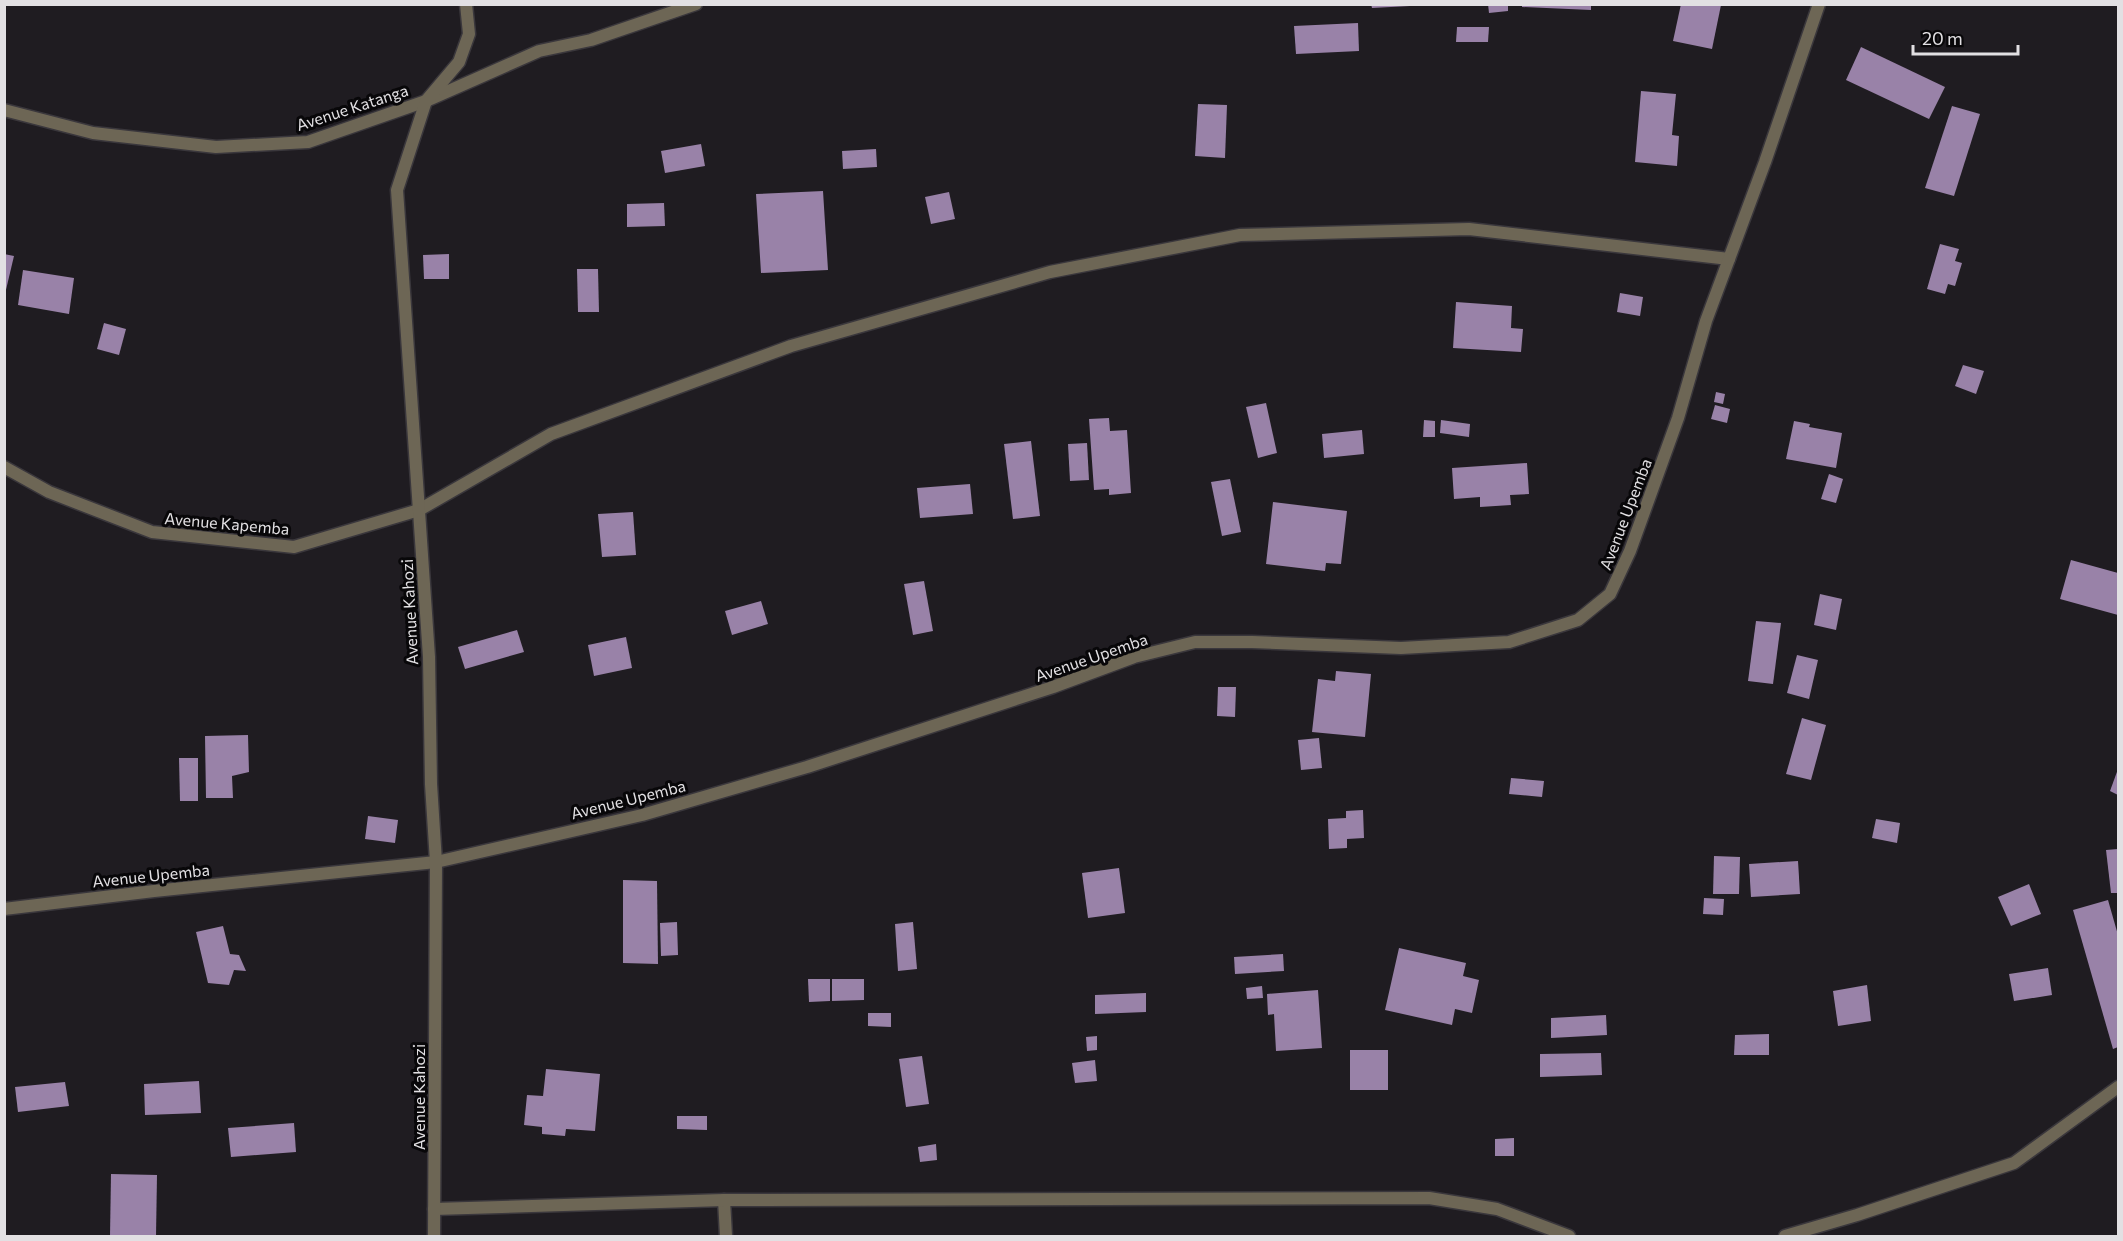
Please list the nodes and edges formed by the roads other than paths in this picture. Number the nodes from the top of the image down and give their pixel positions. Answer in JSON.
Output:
{"nodes":[{"id":1,"x":466,"y":4,"type":"edge"},
{"id":2,"x":696,"y":4,"type":"edge"},
{"id":3,"x":1819,"y":4,"type":"edge"},
{"id":4,"x":426,"y":101,"type":"junction"},
{"id":5,"x":4,"y":110,"type":"edge"},
{"id":6,"x":1729,"y":259,"type":"junction"},
{"id":7,"x":4,"y":467,"type":"edge"},
{"id":8,"x":420,"y":510,"type":"junction"},
{"id":9,"x":436,"y":862,"type":"junction"},
{"id":10,"x":4,"y":909,"type":"edge"},
{"id":11,"x":2118,"y":1087,"type":"edge"},
{"id":12,"x":724,"y":1200,"type":"junction"},
{"id":13,"x":434,"y":1209,"type":"junction"},
{"id":14,"x":434,"y":1236,"type":"edge"},
{"id":15,"x":726,"y":1236,"type":"edge"},
{"id":16,"x":1569,"y":1236,"type":"edge"},
{"id":17,"x":1785,"y":1236,"type":"edge"}],
"edges":[{"from":1,"to":4,"type":"street","name":"Avenue Kahozi"},
{"from":2,"to":4,"type":"street","name":"Avenue Katanga"},
{"from":3,"to":6,"type":"street","name":"Avenue Upemba"},
{"from":4,"to":5,"type":"street","name":"Avenue Katanga"},
{"from":4,"to":8,"type":"street","name":"Avenue Kahozi"},
{"from":6,"to":8,"type":"street","name":"Avenue Kapemba"},
{"from":6,"to":9,"type":"street","name":"Avenue Upemba"},
{"from":7,"to":8,"type":"street","name":"Avenue Kapemba"},
{"from":8,"to":9,"type":"street","name":"Avenue Kahozi"},
{"from":9,"to":10,"type":"street","name":"Avenue Upemba"},
{"from":9,"to":13,"type":"street","name":"Avenue Kahozi"},
{"from":11,"to":17,"type":"street"},
{"from":12,"to":13,"type":"street"},
{"from":12,"to":15,"type":"street"},
{"from":12,"to":16,"type":"street"},
{"from":13,"to":14,"type":"street","name":"Avenue Kahozi"}]}
